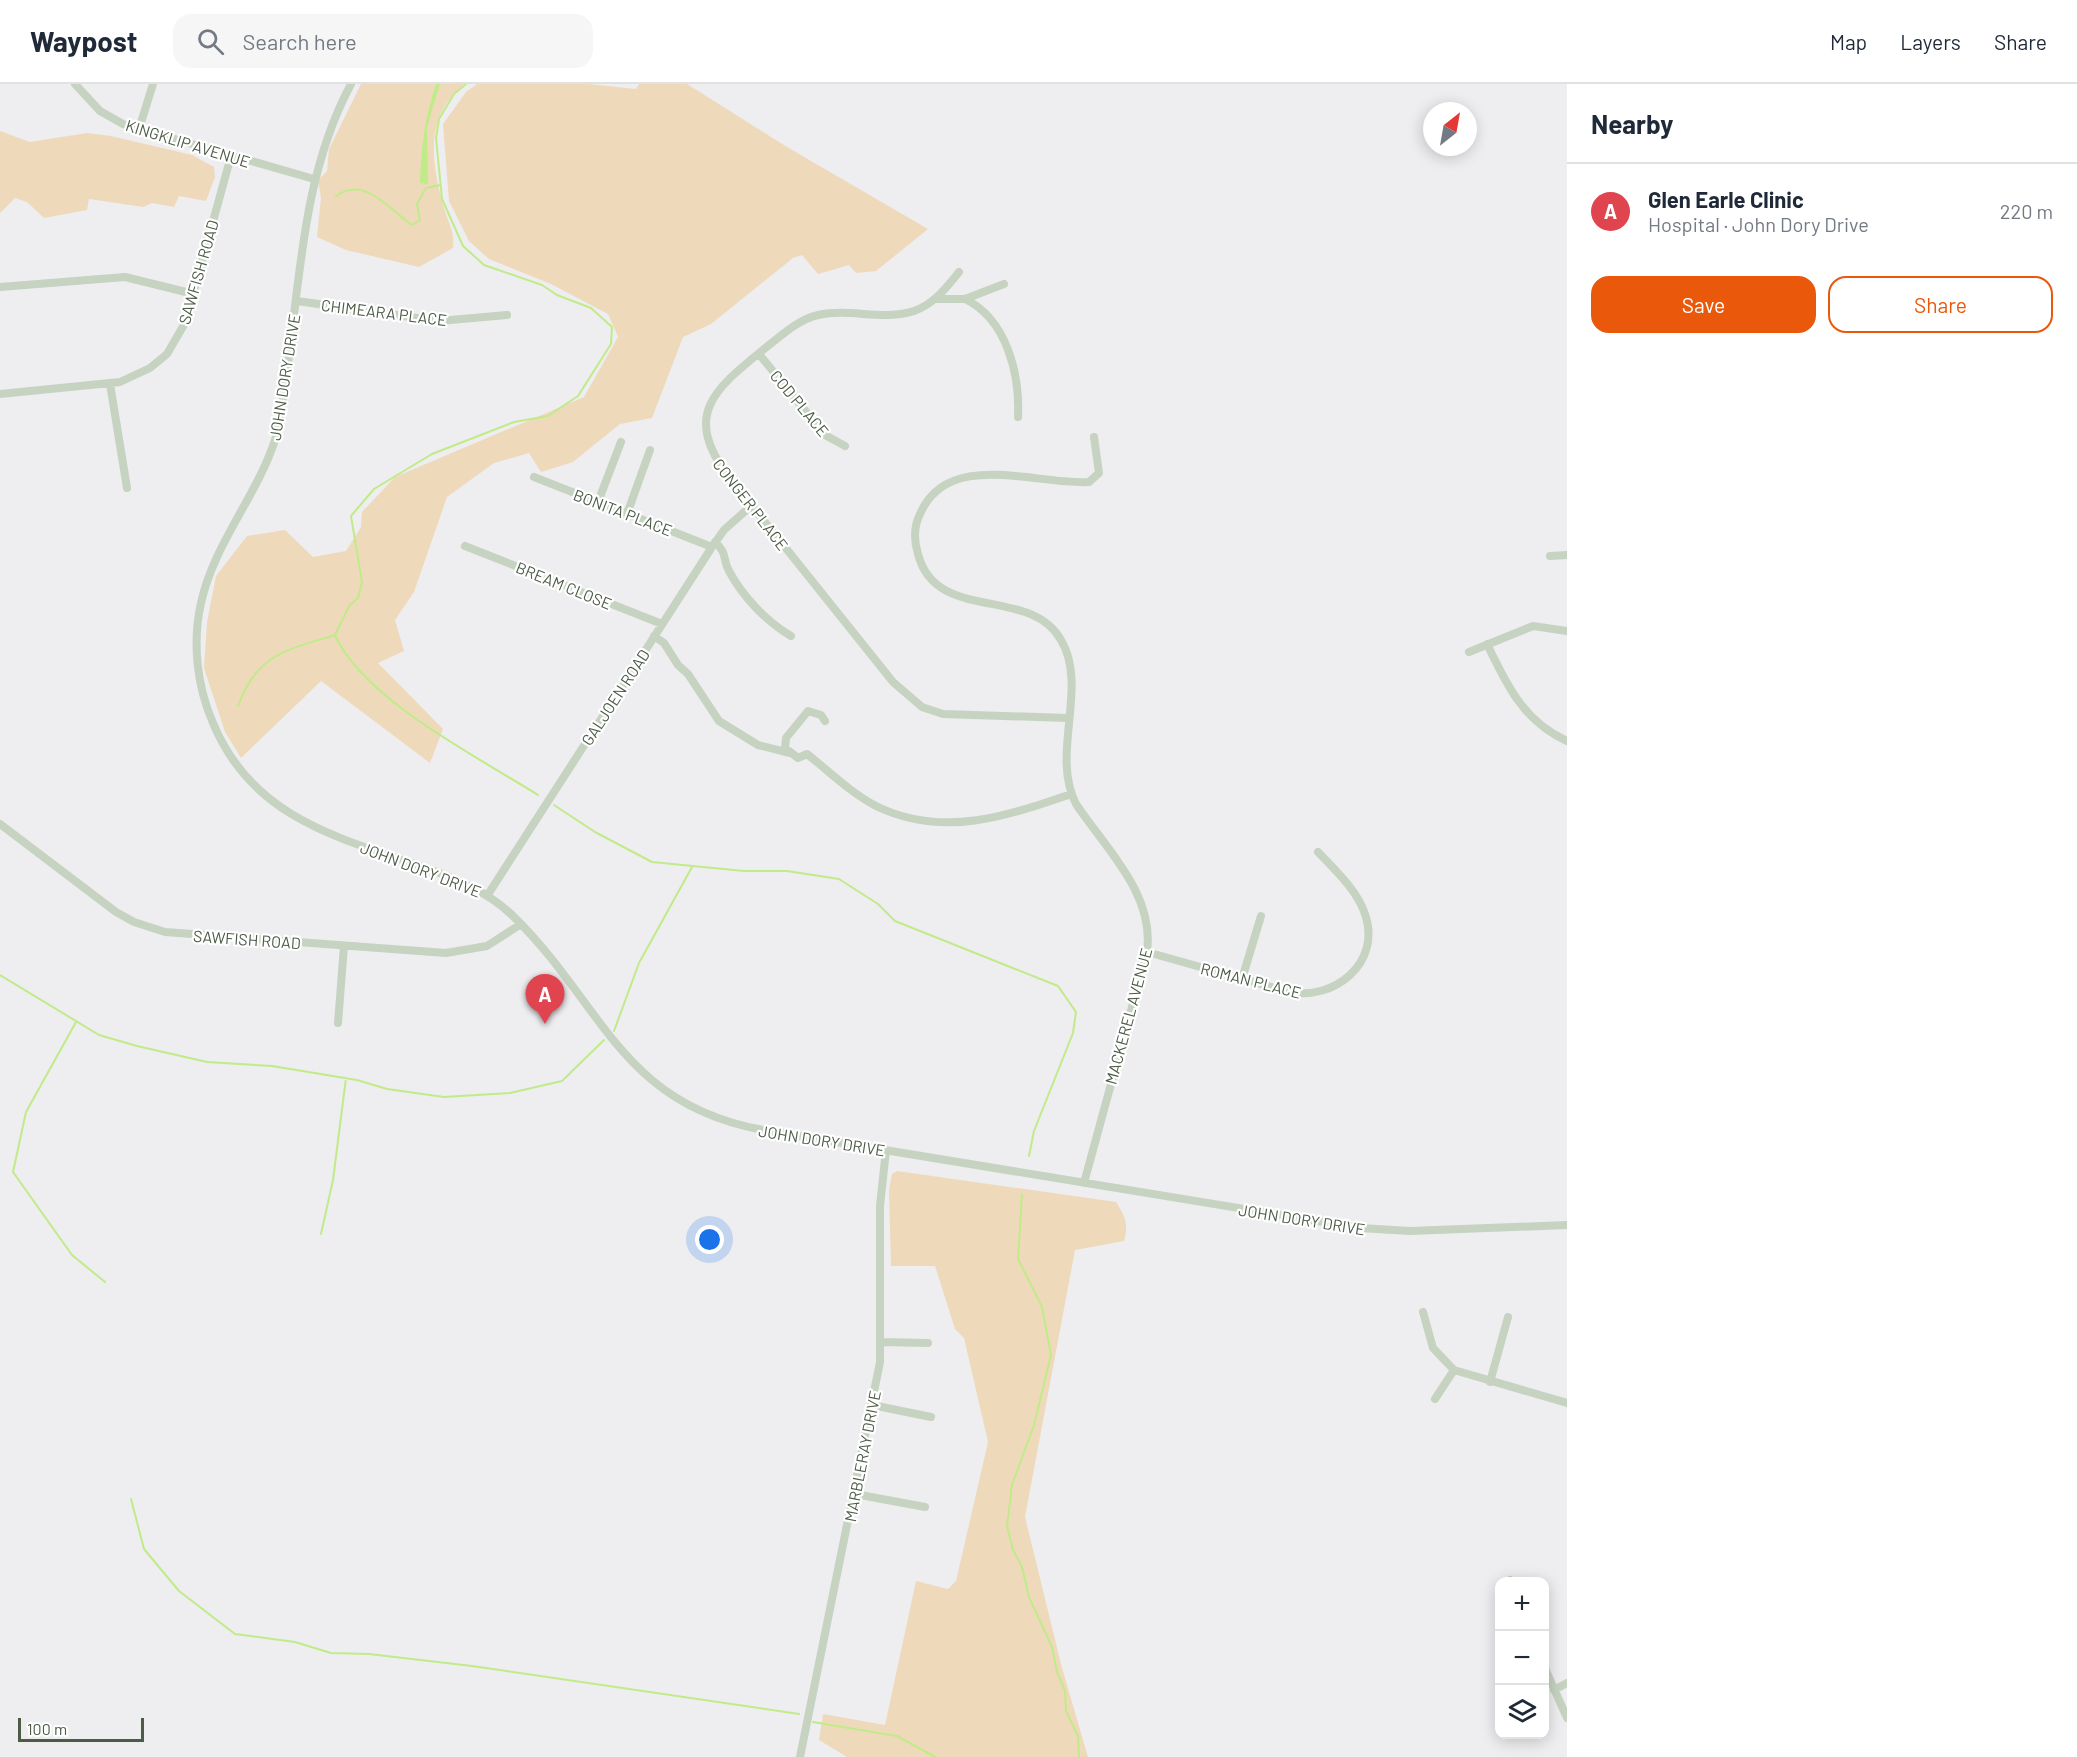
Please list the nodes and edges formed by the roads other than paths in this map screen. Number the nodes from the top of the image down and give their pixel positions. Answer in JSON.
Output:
{"nodes":[{"id":1,"x":75,"y":84,"type":"edge"},
{"id":2,"x":153,"y":84,"type":"edge"},
{"id":3,"x":351,"y":84,"type":"edge"},
{"id":4,"x":139,"y":129,"type":"junction"},
{"id":5,"x":231,"y":156,"type":"junction"},
{"id":6,"x":314,"y":179,"type":"junction"},
{"id":7,"x":959,"y":272,"type":"dead end"},
{"id":8,"x":1004,"y":284,"type":"dead end"},
{"id":9,"x":0,"y":287,"type":"edge"},
{"id":10,"x":194,"y":294,"type":"junction"},
{"id":11,"x":935,"y":299,"type":"junction"},
{"id":12,"x":965,"y":299,"type":"junction"},
{"id":13,"x":297,"y":301,"type":"junction"},
{"id":14,"x":507,"y":315,"type":"dead end"},
{"id":15,"x":759,"y":354,"type":"junction"},
{"id":16,"x":110,"y":384,"type":"junction"},
{"id":17,"x":0,"y":394,"type":"edge"},
{"id":18,"x":1018,"y":417,"type":"dead end"},
{"id":19,"x":1094,"y":437,"type":"dead end"},
{"id":20,"x":621,"y":442,"type":"dead end"},
{"id":21,"x":845,"y":446,"type":"dead end"},
{"id":22,"x":650,"y":450,"type":"dead end"},
{"id":23,"x":534,"y":477,"type":"dead end"},
{"id":24,"x":127,"y":488,"type":"dead end"},
{"id":25,"x":598,"y":502,"type":"junction"},
{"id":26,"x":752,"y":505,"type":"junction"},
{"id":27,"x":627,"y":514,"type":"junction"},
{"id":28,"x":713,"y":545,"type":"junction"},
{"id":29,"x":465,"y":546,"type":"dead end"},
{"id":30,"x":1567,"y":555,"type":"edge"},
{"id":31,"x":1550,"y":556,"type":"dead end"},
{"id":32,"x":662,"y":624,"type":"junction"},
{"id":33,"x":1567,"y":631,"type":"edge"},
{"id":34,"x":654,"y":636,"type":"junction"},
{"id":35,"x":791,"y":636,"type":"dead end"},
{"id":36,"x":1487,"y":644,"type":"junction"},
{"id":37,"x":1469,"y":652,"type":"dead end"},
{"id":38,"x":1068,"y":718,"type":"junction"},
{"id":39,"x":825,"y":721,"type":"dead end"},
{"id":40,"x":1567,"y":741,"type":"edge"},
{"id":41,"x":791,"y":753,"type":"junction"},
{"id":42,"x":1071,"y":794,"type":"junction"},
{"id":43,"x":0,"y":824,"type":"edge"},
{"id":44,"x":1318,"y":852,"type":"dead end"},
{"id":45,"x":487,"y":896,"type":"junction"},
{"id":46,"x":1261,"y":916,"type":"dead end"},
{"id":47,"x":521,"y":924,"type":"junction"},
{"id":48,"x":344,"y":946,"type":"junction"},
{"id":49,"x":1147,"y":952,"type":"junction"},
{"id":50,"x":1242,"y":979,"type":"junction"},
{"id":51,"x":338,"y":1023,"type":"dead end"},
{"id":52,"x":886,"y":1150,"type":"junction"},
{"id":53,"x":1084,"y":1184,"type":"junction"},
{"id":54,"x":1567,"y":1226,"type":"edge"},
{"id":55,"x":1423,"y":1312,"type":"dead end"},
{"id":56,"x":1508,"y":1317,"type":"dead end"},
{"id":57,"x":881,"y":1342,"type":"junction"},
{"id":58,"x":928,"y":1343,"type":"dead end"},
{"id":59,"x":1454,"y":1370,"type":"junction"},
{"id":60,"x":1490,"y":1382,"type":"junction"},
{"id":61,"x":1435,"y":1399,"type":"dead end"},
{"id":62,"x":1567,"y":1403,"type":"edge"},
{"id":63,"x":872,"y":1405,"type":"junction"},
{"id":64,"x":931,"y":1418,"type":"dead end"},
{"id":65,"x":855,"y":1494,"type":"junction"},
{"id":66,"x":925,"y":1507,"type":"dead end"},
{"id":67,"x":1549,"y":1677,"type":"edge"},
{"id":68,"x":1567,"y":1683,"type":"edge"},
{"id":69,"x":1554,"y":1690,"type":"junction"},
{"id":70,"x":1567,"y":1718,"type":"edge"},
{"id":71,"x":800,"y":1757,"type":"edge"}],
"edges":[{"from":1,"to":4,"type":"street","name":"KINGKLIP AVENUE"},
{"from":2,"to":4,"type":"street"},
{"from":3,"to":6,"type":"street","name":"JOHN DORY DRIVE"},
{"from":4,"to":5,"type":"street","name":"KINGKLIP AVENUE"},
{"from":5,"to":6,"type":"street","name":"KINGKLIP AVENUE"},
{"from":5,"to":10,"type":"street","name":"SAWFISH ROAD"},
{"from":6,"to":13,"type":"street","name":"JOHN DORY DRIVE"},
{"from":7,"to":11,"type":"street","name":"CONGER PLACE"},
{"from":8,"to":12,"type":"street"},
{"from":9,"to":10,"type":"street"},
{"from":10,"to":16,"type":"street","name":"SAWFISH ROAD"},
{"from":11,"to":12,"type":"street"},
{"from":11,"to":15,"type":"street","name":"CONGER PLACE"},
{"from":12,"to":18,"type":"street"},
{"from":13,"to":14,"type":"street","name":"CHIMEARA PLACE"},
{"from":13,"to":45,"type":"street","name":"JOHN DORY DRIVE"},
{"from":15,"to":21,"type":"street","name":"COD PLACE"},
{"from":15,"to":26,"type":"street","name":"CONGER PLACE"},
{"from":16,"to":17,"type":"street","name":"SAWFISH ROAD"},
{"from":16,"to":24,"type":"street"},
{"from":19,"to":38,"type":"street","name":"MACKEREL AVENUE"},
{"from":20,"to":25,"type":"street"},
{"from":22,"to":27,"type":"street"},
{"from":23,"to":25,"type":"street","name":"BONITA PLACE"},
{"from":25,"to":27,"type":"street","name":"BONITA PLACE"},
{"from":26,"to":28,"type":"street","name":"GALJOEN ROAD"},
{"from":26,"to":38,"type":"street","name":"CONGER PLACE"},
{"from":27,"to":28,"type":"street","name":"BONITA PLACE"},
{"from":28,"to":32,"type":"street","name":"GALJOEN ROAD"},
{"from":28,"to":35,"type":"street"},
{"from":29,"to":32,"type":"street","name":"BREAM CLOSE"},
{"from":30,"to":31,"type":"street"},
{"from":32,"to":34,"type":"street","name":"GALJOEN ROAD"},
{"from":33,"to":36,"type":"street"},
{"from":34,"to":41,"type":"street"},
{"from":34,"to":45,"type":"street","name":"GALJOEN ROAD"},
{"from":36,"to":37,"type":"street"},
{"from":36,"to":40,"type":"street"},
{"from":38,"to":42,"type":"street","name":"MACKEREL AVENUE"},
{"from":39,"to":41,"type":"street"},
{"from":41,"to":42,"type":"street"},
{"from":42,"to":49,"type":"street","name":"MACKEREL AVENUE"},
{"from":43,"to":48,"type":"street","name":"SAWFISH ROAD"},
{"from":44,"to":50,"type":"street","name":"ROMAN PLACE"},
{"from":45,"to":47,"type":"street","name":"JOHN DORY DRIVE"},
{"from":46,"to":50,"type":"street"},
{"from":47,"to":48,"type":"street","name":"SAWFISH ROAD"},
{"from":47,"to":52,"type":"street","name":"JOHN DORY DRIVE"},
{"from":48,"to":51,"type":"street"},
{"from":49,"to":50,"type":"street","name":"ROMAN PLACE"},
{"from":49,"to":53,"type":"street","name":"MACKEREL AVENUE"},
{"from":52,"to":53,"type":"street","name":"JOHN DORY DRIVE"},
{"from":52,"to":57,"type":"street","name":"MARBLERAY DRIVE"},
{"from":53,"to":54,"type":"street","name":"JOHN DORY DRIVE"},
{"from":55,"to":59,"type":"street"},
{"from":56,"to":60,"type":"street"},
{"from":57,"to":58,"type":"street"},
{"from":57,"to":63,"type":"street","name":"MARBLERAY DRIVE"},
{"from":59,"to":60,"type":"street"},
{"from":59,"to":61,"type":"street"},
{"from":60,"to":62,"type":"street"},
{"from":63,"to":64,"type":"street"},
{"from":63,"to":65,"type":"street","name":"MARBLERAY DRIVE"},
{"from":65,"to":66,"type":"street"},
{"from":65,"to":71,"type":"street","name":"MARBLERAY DRIVE"},
{"from":67,"to":69,"type":"street"},
{"from":68,"to":69,"type":"street"},
{"from":69,"to":70,"type":"street"}]}
